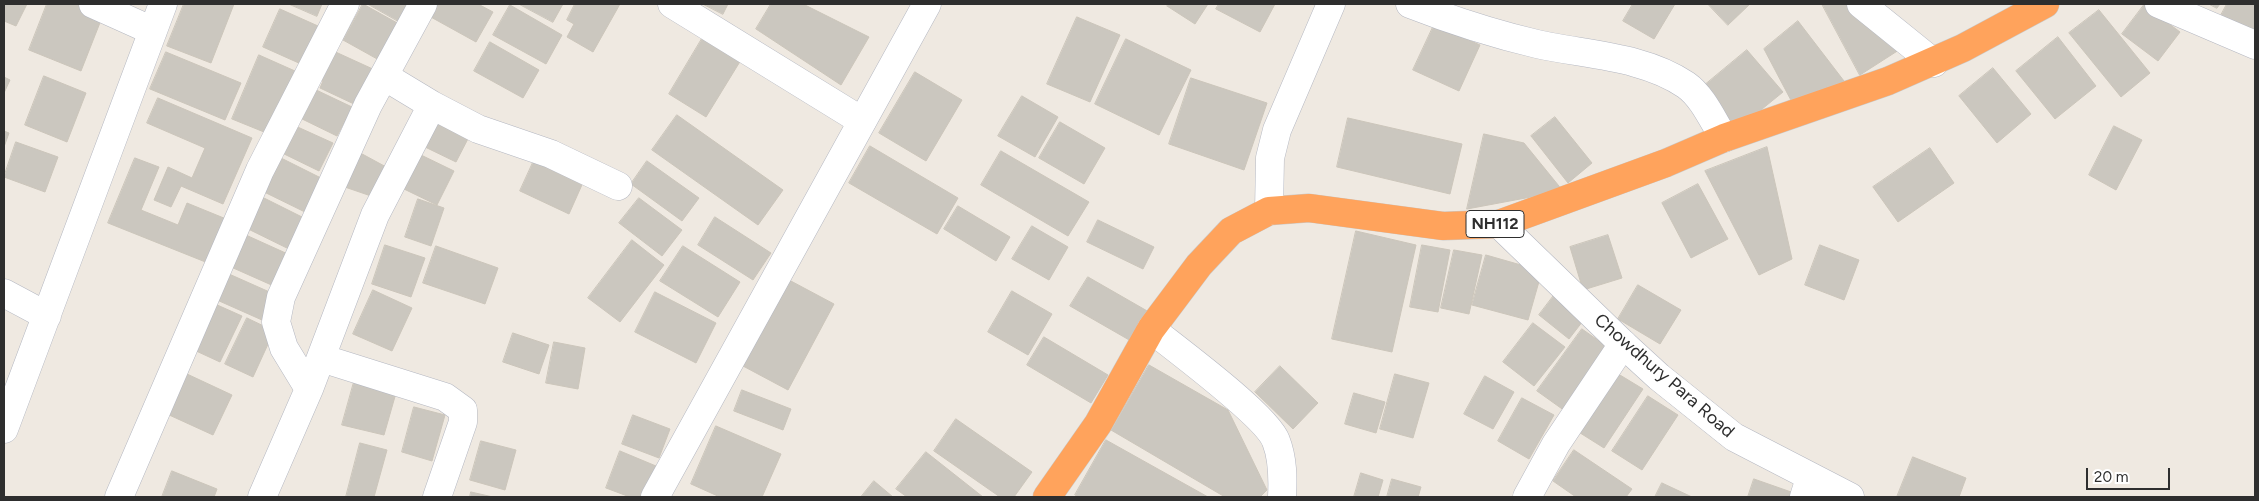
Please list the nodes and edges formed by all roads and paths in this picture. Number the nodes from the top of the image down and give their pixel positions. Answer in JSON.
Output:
{"nodes":[{"id":1,"x":93,"y":4,"type":"edge"},
{"id":2,"x":163,"y":4,"type":"edge"},
{"id":3,"x":346,"y":4,"type":"edge"},
{"id":4,"x":423,"y":4,"type":"edge"},
{"id":5,"x":672,"y":4,"type":"edge"},
{"id":6,"x":927,"y":4,"type":"edge"},
{"id":7,"x":1410,"y":4,"type":"edge"},
{"id":8,"x":1861,"y":4,"type":"edge"},
{"id":9,"x":2045,"y":4,"type":"edge"},
{"id":10,"x":2158,"y":4,"type":"edge"},
{"id":11,"x":1325,"y":6,"type":"edge"},
{"id":12,"x":153,"y":31,"type":"junction"},
{"id":13,"x":2255,"y":45,"type":"edge"},
{"id":14,"x":1934,"y":62,"type":"junction"},
{"id":15,"x":384,"y":76,"type":"junction"},
{"id":16,"x":432,"y":105,"type":"junction"},
{"id":17,"x":862,"y":121,"type":"junction"},
{"id":18,"x":1724,"y":138,"type":"junction"},
{"id":19,"x":618,"y":186,"type":"dead end"},
{"id":20,"x":1269,"y":212,"type":"junction"},
{"id":21,"x":1499,"y":224,"type":"junction"},
{"id":22,"x":4,"y":293,"type":"edge"},
{"id":23,"x":47,"y":316,"type":"junction"},
{"id":24,"x":1151,"y":329,"type":"junction"},
{"id":25,"x":1623,"y":344,"type":"junction"},
{"id":26,"x":321,"y":358,"type":"junction"},
{"id":27,"x":309,"y":389,"type":"junction"},
{"id":28,"x":4,"y":428,"type":"edge"},
{"id":29,"x":1807,"y":488,"type":"edge"},
{"id":30,"x":119,"y":497,"type":"edge"},
{"id":31,"x":262,"y":497,"type":"edge"},
{"id":32,"x":437,"y":497,"type":"edge"},
{"id":33,"x":655,"y":497,"type":"edge"},
{"id":34,"x":1047,"y":497,"type":"edge"},
{"id":35,"x":1282,"y":497,"type":"edge"},
{"id":36,"x":1527,"y":497,"type":"edge"},
{"id":37,"x":1850,"y":497,"type":"edge"}],
"edges":[{"from":1,"to":12,"type":"street"},
{"from":2,"to":12,"type":"street"},
{"from":3,"to":30,"type":"street"},
{"from":4,"to":15,"type":"street"},
{"from":5,"to":17,"type":"street"},
{"from":6,"to":17,"type":"street"},
{"from":7,"to":18,"type":"street"},
{"from":8,"to":14,"type":"street"},
{"from":9,"to":14,"type":"highway","number":"NH112"},
{"from":10,"to":13,"type":"street"},
{"from":11,"to":20,"type":"street"},
{"from":12,"to":23,"type":"street"},
{"from":14,"to":18,"type":"highway","number":"NH112"},
{"from":15,"to":16,"type":"street"},
{"from":15,"to":27,"type":"street"},
{"from":16,"to":19,"type":"street"},
{"from":16,"to":26,"type":"street"},
{"from":17,"to":33,"type":"street"},
{"from":18,"to":21,"type":"highway","number":"NH112"},
{"from":20,"to":21,"type":"highway","number":"NH112"},
{"from":20,"to":24,"type":"highway","number":"NH112"},
{"from":21,"to":25,"type":"street","name":"Chowdhury Para Road"},
{"from":22,"to":23,"type":"street"},
{"from":23,"to":28,"type":"street"},
{"from":24,"to":34,"type":"highway","number":"NH112"},
{"from":24,"to":35,"type":"street"},
{"from":25,"to":29,"type":"street","name":"Chowdhury Para Road"},
{"from":25,"to":36,"type":"street"},
{"from":26,"to":27,"type":"street"},
{"from":26,"to":32,"type":"street"},
{"from":27,"to":31,"type":"street"},
{"from":29,"to":37,"type":"street","name":"Chowdhury Para Road"}]}
